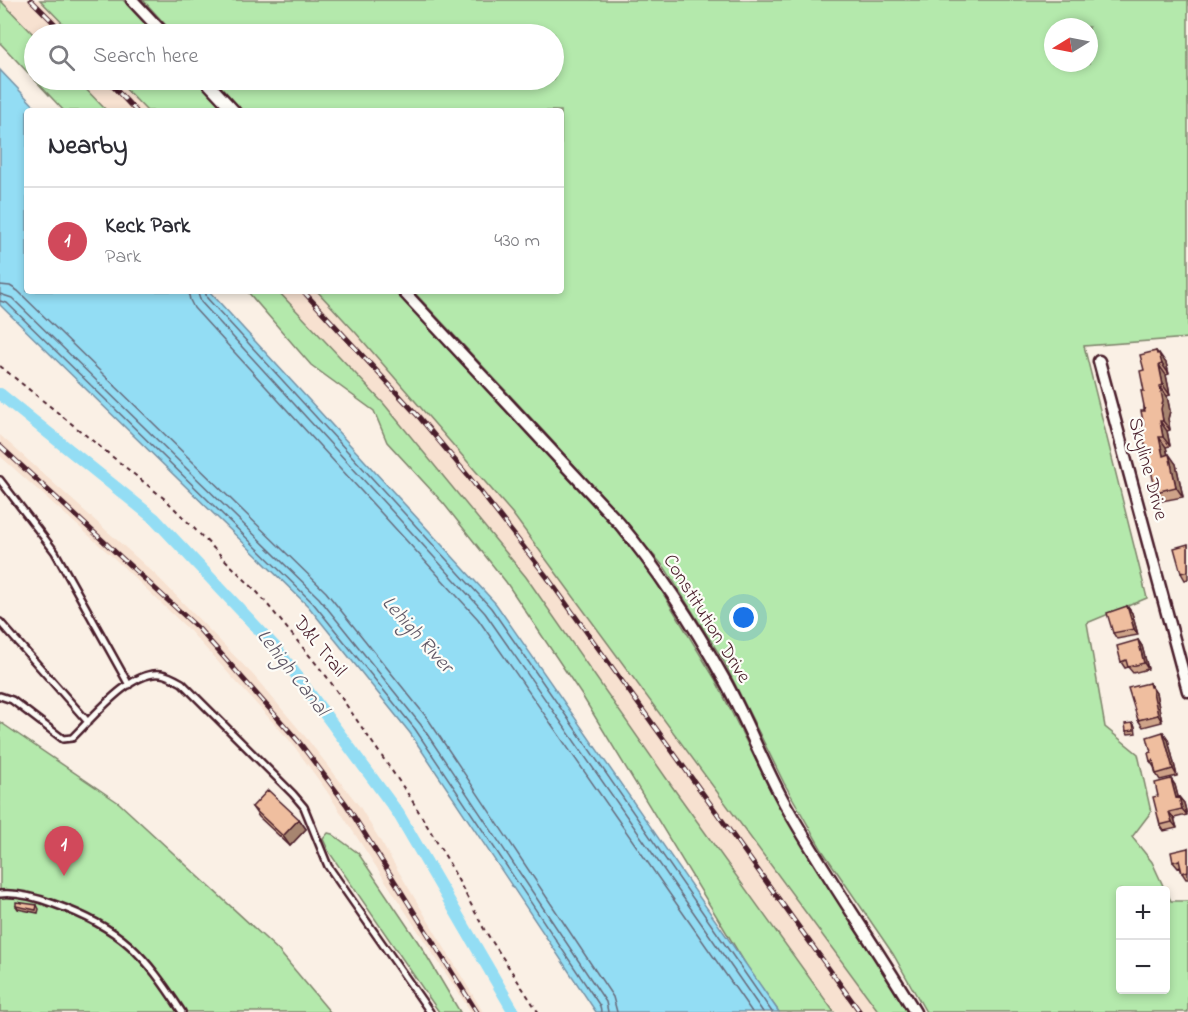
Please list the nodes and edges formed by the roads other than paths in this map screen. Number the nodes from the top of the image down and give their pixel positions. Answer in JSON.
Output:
{"nodes":[{"id":1,"x":132,"y":0,"type":"edge"},
{"id":2,"x":155,"y":24,"type":"edge"},
{"id":3,"x":214,"y":90,"type":"edge"},
{"id":4,"x":231,"y":108,"type":"edge"},
{"id":5,"x":406,"y":294,"type":"edge"},
{"id":6,"x":1099,"y":361,"type":"dead end"},
{"id":7,"x":0,"y":480,"type":"edge"},
{"id":8,"x":0,"y":622,"type":"edge"},
{"id":9,"x":1185,"y":664,"type":"edge"},
{"id":10,"x":129,"y":685,"type":"junction"},
{"id":11,"x":1188,"y":691,"type":"edge"},
{"id":12,"x":0,"y":696,"type":"edge"},
{"id":13,"x":88,"y":722,"type":"junction"},
{"id":14,"x":0,"y":894,"type":"edge"},
{"id":15,"x":182,"y":1012,"type":"edge"},
{"id":16,"x":430,"y":1012,"type":"edge"},
{"id":17,"x":915,"y":1012,"type":"edge"}],
"edges":[{"from":1,"to":2,"type":"street"},
{"from":3,"to":4,"type":"street"},
{"from":5,"to":17,"type":"street","name":"Constitution Drive"},
{"from":6,"to":9,"type":"street","name":"Skyline Drive"},
{"from":7,"to":10,"type":"lane"},
{"from":8,"to":13,"type":"lane"},
{"from":9,"to":11,"type":"street","name":"Skyline Drive"},
{"from":10,"to":13,"type":"lane"},
{"from":10,"to":16,"type":"lane"},
{"from":12,"to":13,"type":"lane"},
{"from":14,"to":15,"type":"lane"}]}
